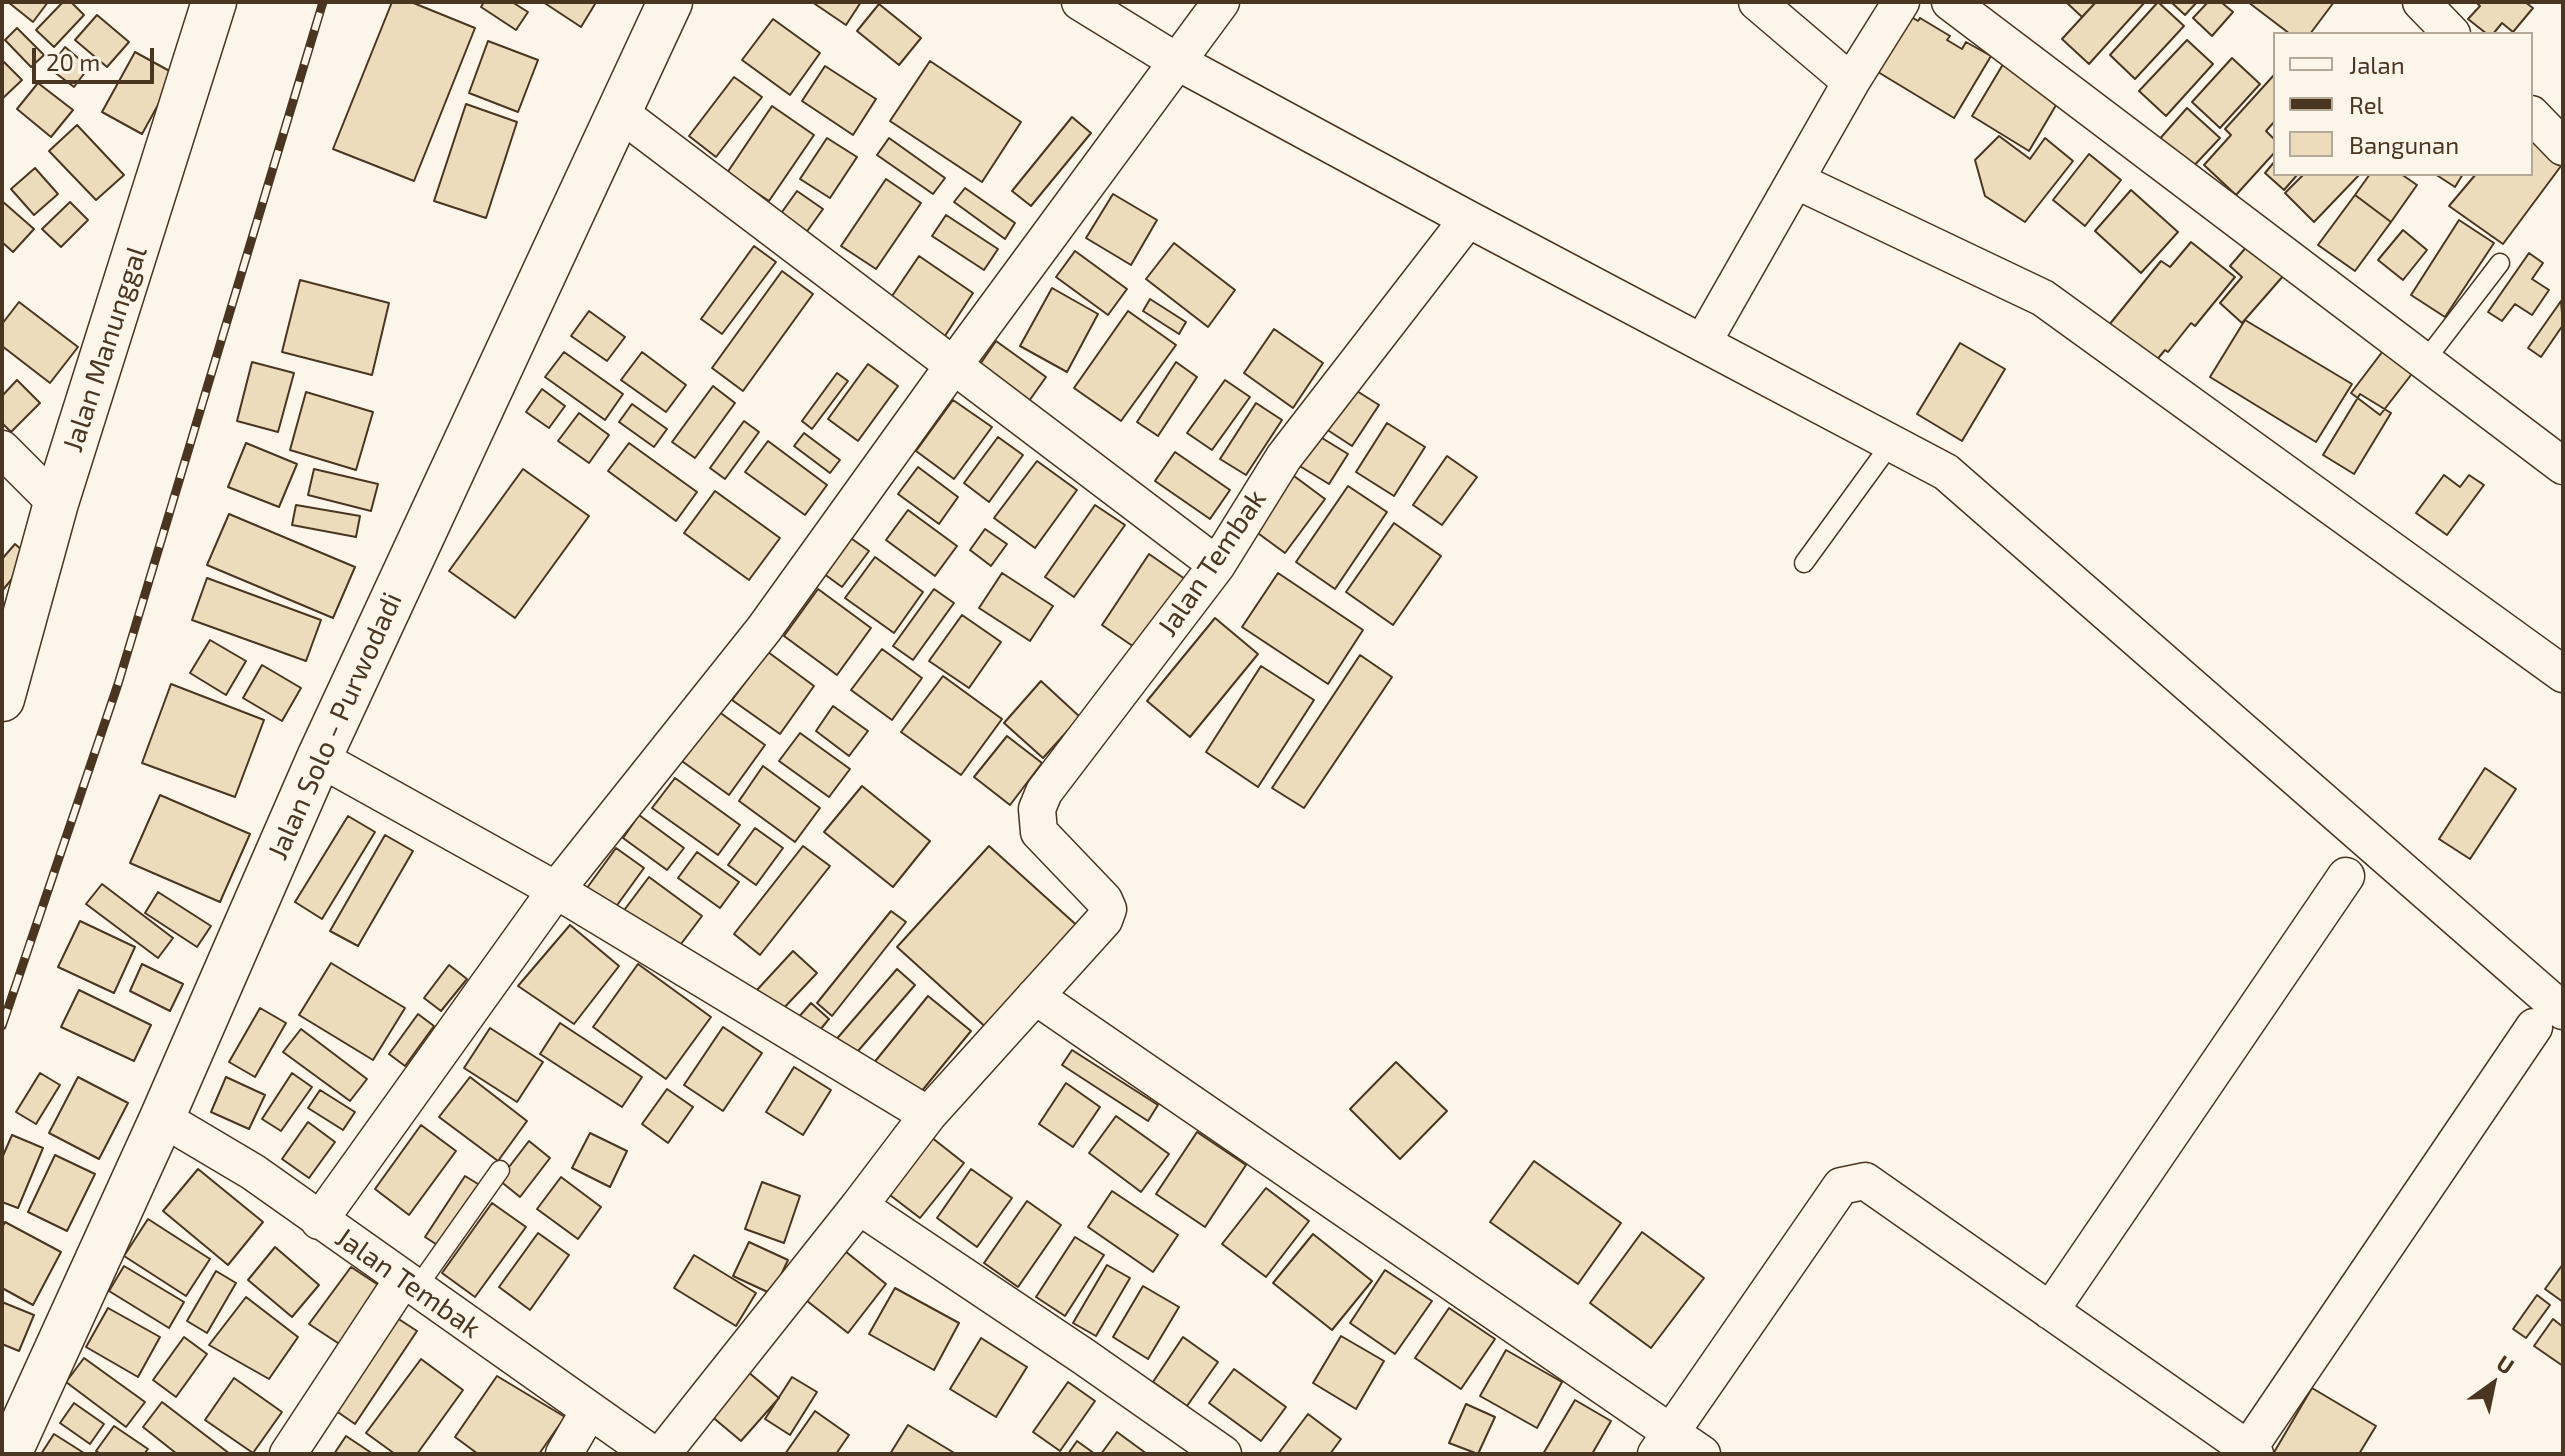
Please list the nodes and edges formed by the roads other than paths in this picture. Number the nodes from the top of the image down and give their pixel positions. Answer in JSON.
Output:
{"nodes":[{"id":1,"x":214,"y":2,"type":"edge"},
{"id":2,"x":670,"y":2,"type":"edge"},
{"id":3,"x":1080,"y":2,"type":"edge"},
{"id":4,"x":1221,"y":2,"type":"edge"},
{"id":5,"x":1757,"y":2,"type":"edge"},
{"id":6,"x":1901,"y":2,"type":"edge"},
{"id":7,"x":1950,"y":2,"type":"edge"},
{"id":8,"x":2421,"y":2,"type":"edge"},
{"id":9,"x":2450,"y":32,"type":"edge"},
{"id":10,"x":1176,"y":61,"type":"junction"},
{"id":11,"x":1851,"y":82,"type":"junction"},
{"id":12,"x":619,"y":112,"type":"junction"},
{"id":13,"x":2533,"y":116,"type":"edge"},
{"id":14,"x":2563,"y":147,"type":"edge"},
{"id":15,"x":1795,"y":180,"type":"junction"},
{"id":16,"x":1468,"y":219,"type":"junction"},
{"id":17,"x":2500,"y":263,"type":"dead end"},
{"id":18,"x":1703,"y":342,"type":"junction"},
{"id":19,"x":2424,"y":362,"type":"junction"},
{"id":20,"x":953,"y":366,"type":"junction"},
{"id":21,"x":1892,"y":442,"type":"junction"},
{"id":22,"x":2,"y":449,"type":"edge"},
{"id":23,"x":2563,"y":466,"type":"edge"},
{"id":24,"x":56,"y":503,"type":"junction"},
{"id":25,"x":1804,"y":563,"type":"dead end"},
{"id":26,"x":1217,"y":565,"type":"junction"},
{"id":27,"x":2563,"y":674,"type":"edge"},
{"id":28,"x":2,"y":699,"type":"edge"},
{"id":29,"x":319,"y":758,"type":"junction"},
{"id":30,"x":2346,"y":876,"type":"dead end"},
{"id":31,"x":556,"y":890,"type":"junction"},
{"id":32,"x":1035,"y":996,"type":"junction"},
{"id":33,"x":2548,"y":1019,"type":"edge"},
{"id":34,"x":928,"y":1115,"type":"junction"},
{"id":35,"x":162,"y":1118,"type":"junction"},
{"id":36,"x":500,"y":1170,"type":"dead end"},
{"id":37,"x":859,"y":1206,"type":"junction"},
{"id":38,"x":319,"y":1221,"type":"junction"},
{"id":39,"x":410,"y":1284,"type":"junction"},
{"id":40,"x":2050,"y":1311,"type":"junction"},
{"id":41,"x":589,"y":1411,"type":"junction"},
{"id":42,"x":2210,"y":1441,"type":"edge"},
{"id":43,"x":1663,"y":1444,"type":"edge"},
{"id":44,"x":2251,"y":1452,"type":"edge"},
{"id":45,"x":9,"y":1454,"type":"edge"},
{"id":46,"x":288,"y":1454,"type":"edge"},
{"id":47,"x":564,"y":1454,"type":"edge"},
{"id":48,"x":652,"y":1454,"type":"edge"},
{"id":49,"x":662,"y":1454,"type":"edge"},
{"id":50,"x":1223,"y":1454,"type":"edge"},
{"id":51,"x":1702,"y":1454,"type":"edge"}],
"edges":[{"from":1,"to":24,"type":"main road","name":"Jalan Manunggal"},
{"from":2,"to":12,"type":"main road","name":"Jalan Solo - Purwodadi"},
{"from":3,"to":10,"type":"street"},
{"from":4,"to":10,"type":"street"},
{"from":5,"to":11,"type":"street"},
{"from":6,"to":11,"type":"street"},
{"from":7,"to":19,"type":"street"},
{"from":8,"to":9,"type":"street"},
{"from":10,"to":16,"type":"street"},
{"from":10,"to":20,"type":"street"},
{"from":11,"to":15,"type":"street"},
{"from":12,"to":20,"type":"street"},
{"from":12,"to":29,"type":"main road","name":"Jalan Solo - Purwodadi"},
{"from":13,"to":14,"type":"street"},
{"from":15,"to":18,"type":"street"},
{"from":15,"to":27,"type":"street"},
{"from":16,"to":18,"type":"street"},
{"from":16,"to":26,"type":"street","name":"Jalan Tembak"},
{"from":17,"to":19,"type":"lane"},
{"from":18,"to":21,"type":"street"},
{"from":19,"to":23,"type":"street"},
{"from":20,"to":26,"type":"street"},
{"from":20,"to":31,"type":"street"},
{"from":21,"to":25,"type":"lane"},
{"from":21,"to":33,"type":"street"},
{"from":22,"to":24,"type":"street"},
{"from":24,"to":28,"type":"main road","name":"Jalan Manunggal"},
{"from":26,"to":32,"type":"street","name":"Jalan Tembak"},
{"from":29,"to":31,"type":"street"},
{"from":29,"to":35,"type":"main road","name":"Jalan Solo - Purwodadi"},
{"from":30,"to":40,"type":"street"},
{"from":31,"to":34,"type":"street"},
{"from":31,"to":38,"type":"street"},
{"from":32,"to":34,"type":"street"},
{"from":32,"to":43,"type":"street"},
{"from":33,"to":44,"type":"street"},
{"from":34,"to":37,"type":"street"},
{"from":35,"to":38,"type":"street","name":"Jalan Tembak"},
{"from":35,"to":45,"type":"main road","name":"Jalan Solo - Purwodadi"},
{"from":36,"to":39,"type":"lane"},
{"from":37,"to":49,"type":"street"},
{"from":37,"to":50,"type":"street"},
{"from":38,"to":39,"type":"street","name":"Jalan Tembak"},
{"from":39,"to":41,"type":"street","name":"Jalan Tembak"},
{"from":39,"to":46,"type":"street"},
{"from":40,"to":42,"type":"street"},
{"from":40,"to":43,"type":"street"},
{"from":41,"to":47,"type":"street"},
{"from":41,"to":48,"type":"street","name":"Jalan Tembak"},
{"from":42,"to":44,"type":"street"},
{"from":43,"to":51,"type":"street"}]}
